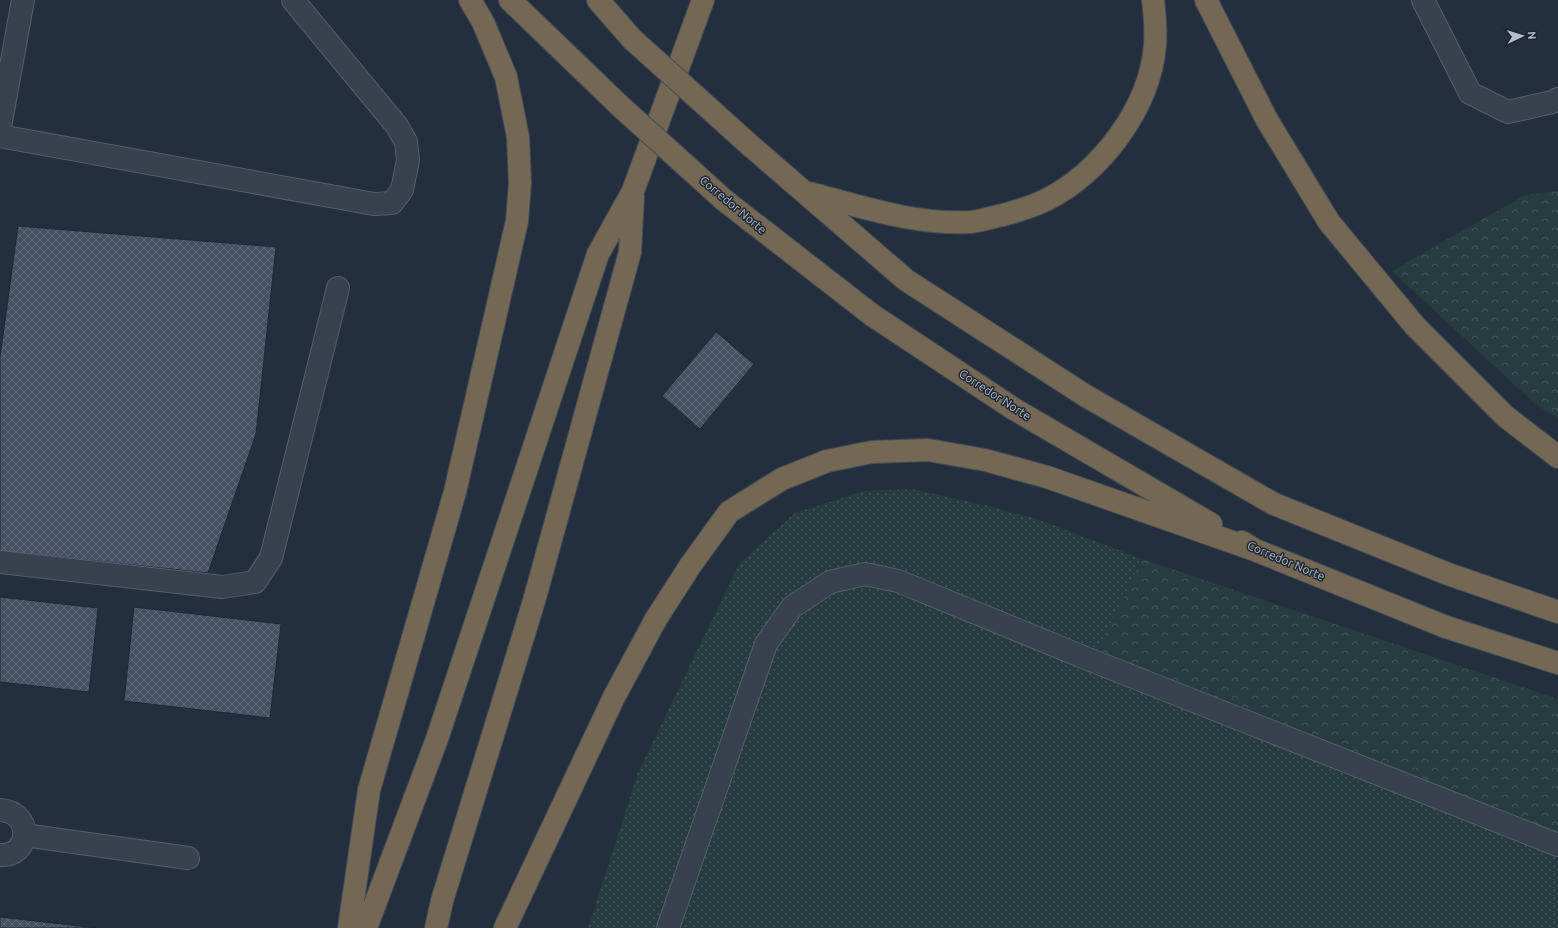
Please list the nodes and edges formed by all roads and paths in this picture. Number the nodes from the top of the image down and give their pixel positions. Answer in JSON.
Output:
{"nodes":[{"id":1,"x":23,"y":0,"type":"edge"},
{"id":2,"x":293,"y":0,"type":"edge"},
{"id":3,"x":470,"y":0,"type":"edge"},
{"id":4,"x":510,"y":0,"type":"edge"},
{"id":5,"x":598,"y":0,"type":"edge"},
{"id":6,"x":703,"y":0,"type":"edge"},
{"id":7,"x":1153,"y":0,"type":"edge"},
{"id":8,"x":1206,"y":0,"type":"edge"},
{"id":9,"x":1423,"y":0,"type":"edge"},
{"id":10,"x":1558,"y":99,"type":"edge"},
{"id":11,"x":0,"y":128,"type":"edge"},
{"id":12,"x":0,"y":136,"type":"edge"},
{"id":13,"x":633,"y":190,"type":"junction"},
{"id":14,"x":804,"y":191,"type":"junction"},
{"id":15,"x":338,"y":288,"type":"dead end"},
{"id":16,"x":1558,"y":457,"type":"edge"},
{"id":17,"x":1255,"y":550,"type":"junction"},
{"id":18,"x":0,"y":562,"type":"edge"},
{"id":19,"x":1558,"y":612,"type":"edge"},
{"id":20,"x":1558,"y":663,"type":"edge"},
{"id":21,"x":0,"y":810,"type":"edge"},
{"id":22,"x":24,"y":835,"type":"junction"},
{"id":23,"x":1558,"y":845,"type":"edge"},
{"id":24,"x":0,"y":855,"type":"edge"},
{"id":25,"x":188,"y":858,"type":"dead end"},
{"id":26,"x":348,"y":928,"type":"edge"},
{"id":27,"x":366,"y":928,"type":"edge"},
{"id":28,"x":436,"y":928,"type":"edge"},
{"id":29,"x":505,"y":928,"type":"edge"},
{"id":30,"x":668,"y":928,"type":"edge"}],
"edges":[{"from":1,"to":11,"type":"lane"},
{"from":2,"to":12,"type":"lane"},
{"from":3,"to":26,"type":"highway"},
{"from":4,"to":17,"type":"highway","name":"Corredor Norte","bridge":true},
{"from":5,"to":14,"type":"highway","bridge":true},
{"from":6,"to":13,"type":"highway"},
{"from":7,"to":14,"type":"highway"},
{"from":8,"to":16,"type":"highway"},
{"from":9,"to":10,"type":"lane"},
{"from":13,"to":27,"type":"highway"},
{"from":13,"to":28,"type":"highway"},
{"from":14,"to":19,"type":"highway"},
{"from":15,"to":18,"type":"lane"},
{"from":17,"to":20,"type":"highway","name":"Corredor Norte"},
{"from":17,"to":29,"type":"highway"},
{"from":21,"to":22,"type":"lane"},
{"from":22,"to":24,"type":"lane"},
{"from":22,"to":25,"type":"lane"},
{"from":23,"to":30,"type":"lane"}]}
